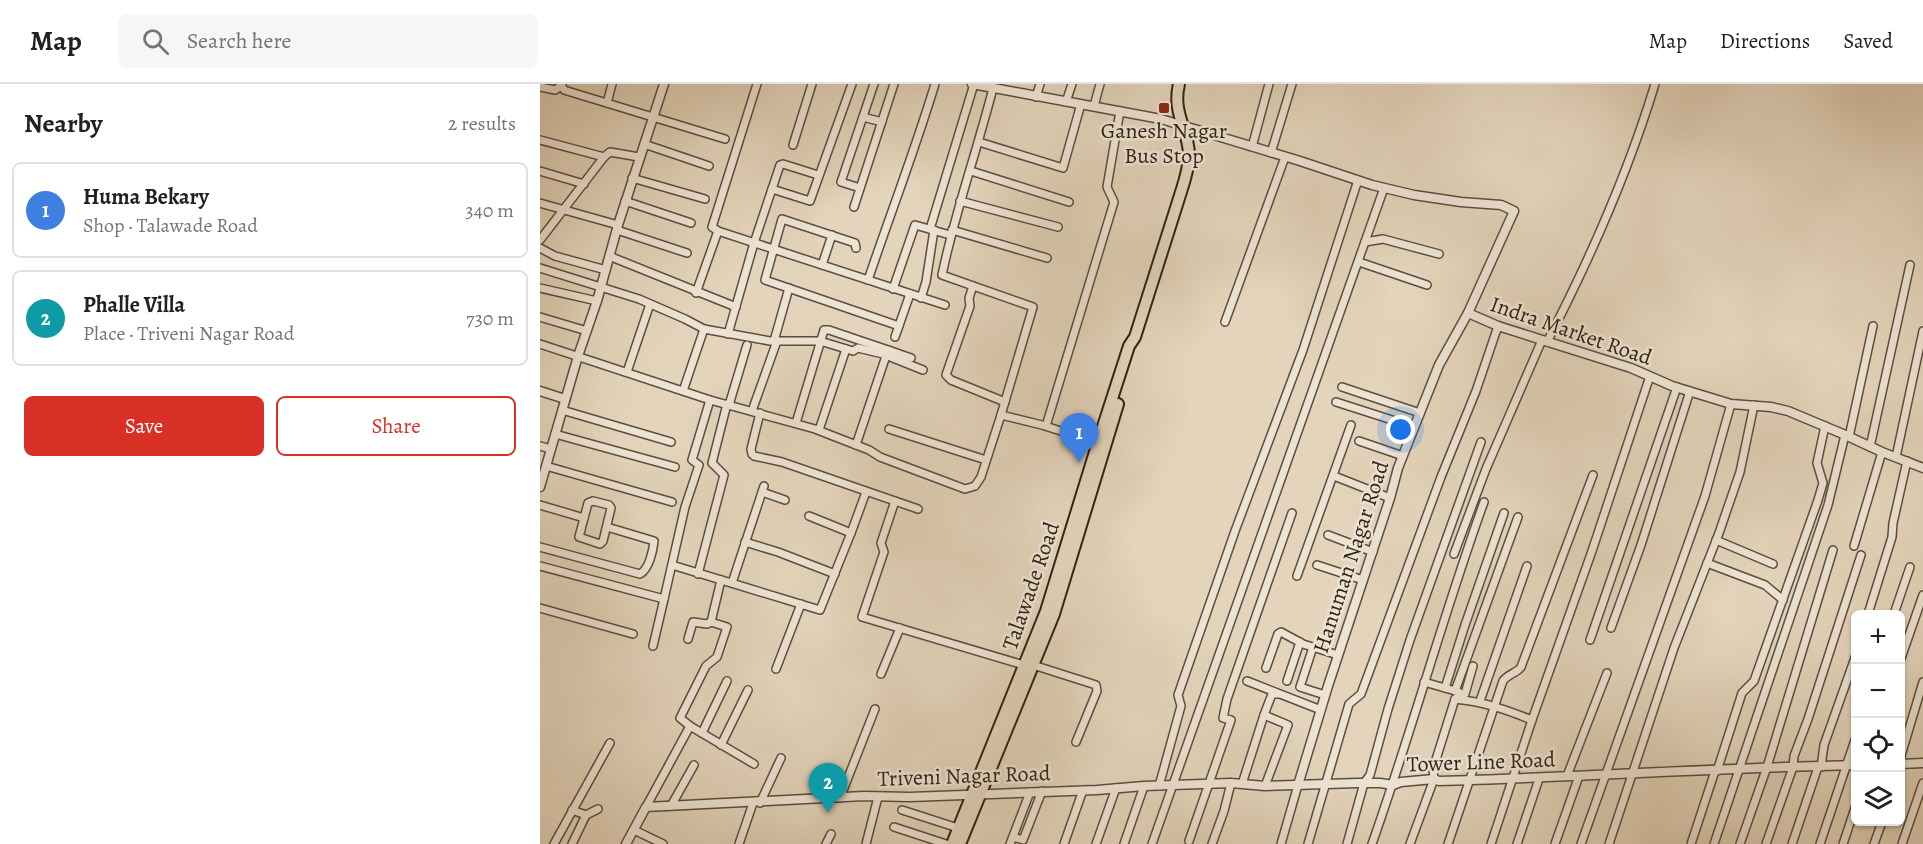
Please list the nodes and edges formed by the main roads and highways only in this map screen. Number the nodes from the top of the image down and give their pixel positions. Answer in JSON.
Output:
{"nodes":[{"id":1,"x":1179,"y":84,"type":"edge"},
{"id":2,"x":977,"y":794,"type":"junction"},
{"id":3,"x":952,"y":844,"type":"edge"},
{"id":4,"x":960,"y":844,"type":"edge"}],
"edges":[{"from":1,"to":2,"type":"main road","name":"Talawade Road"},
{"from":2,"to":3,"type":"main road","name":"Talawade Road"},
{"from":2,"to":4,"type":"main road","name":"Talawade Road"}]}
